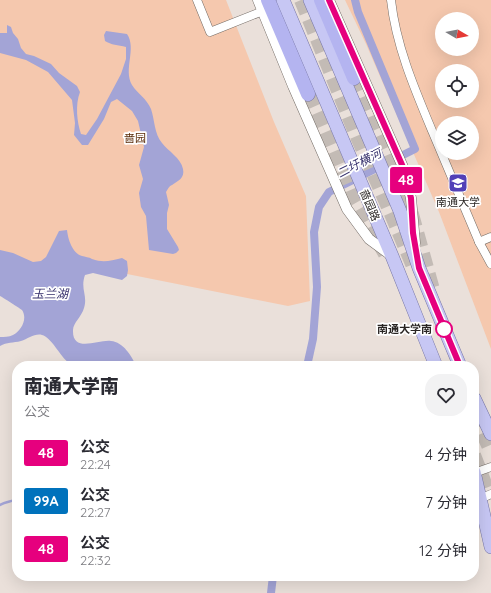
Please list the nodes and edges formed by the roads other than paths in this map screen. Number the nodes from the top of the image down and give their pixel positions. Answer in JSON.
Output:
{"nodes":[{"id":1,"x":197,"y":0,"type":"edge"},
{"id":2,"x":258,"y":0,"type":"edge"},
{"id":3,"x":283,"y":0,"type":"edge"},
{"id":4,"x":310,"y":0,"type":"edge"},
{"id":5,"x":321,"y":0,"type":"edge"},
{"id":6,"x":329,"y":0,"type":"edge"},
{"id":7,"x":391,"y":0,"type":"edge"},
{"id":8,"x":265,"y":6,"type":"edge"},
{"id":9,"x":354,"y":78,"type":"tunnel mouth"},
{"id":10,"x":308,"y":94,"type":"tunnel mouth"},
{"id":11,"x":491,"y":237,"type":"edge"},
{"id":12,"x":479,"y":242,"type":"junction"},
{"id":13,"x":392,"y":256,"type":"junction"},
{"id":14,"x":491,"y":264,"type":"edge"},
{"id":15,"x":419,"y":268,"type":"junction"},
{"id":16,"x":434,"y":361,"type":"edge"},
{"id":17,"x":458,"y":361,"type":"edge"},
{"id":18,"x":479,"y":409,"type":"edge"},
{"id":19,"x":491,"y":434,"type":"edge"},
{"id":20,"x":491,"y":467,"type":"edge"},
{"id":21,"x":479,"y":471,"type":"edge"},
{"id":22,"x":479,"y":483,"type":"edge"},
{"id":23,"x":485,"y":496,"type":"edge"},
{"id":24,"x":491,"y":547,"type":"edge"}],
"edges":[{"from":1,"to":8,"type":"street"},
{"from":2,"to":8,"type":"street"},
{"from":3,"to":13,"type":"main road","name":"啬园路"},
{"from":4,"to":15,"type":"main road"},
{"from":5,"to":9,"type":"highway"},
{"from":6,"to":15,"type":"street"},
{"from":7,"to":12,"type":"street"},
{"from":8,"to":10,"type":"highway"},
{"from":8,"to":13,"type":"street"},
{"from":11,"to":12,"type":"street"},
{"from":12,"to":14,"type":"street"},
{"from":13,"to":16,"type":"main road","name":"啬园路"},
{"from":15,"to":17,"type":"main road"},
{"from":18,"to":19,"type":"main road"},
{"from":20,"to":21,"type":"street"},
{"from":22,"to":23,"type":"main road"},
{"from":23,"to":24,"type":"main road"}]}
